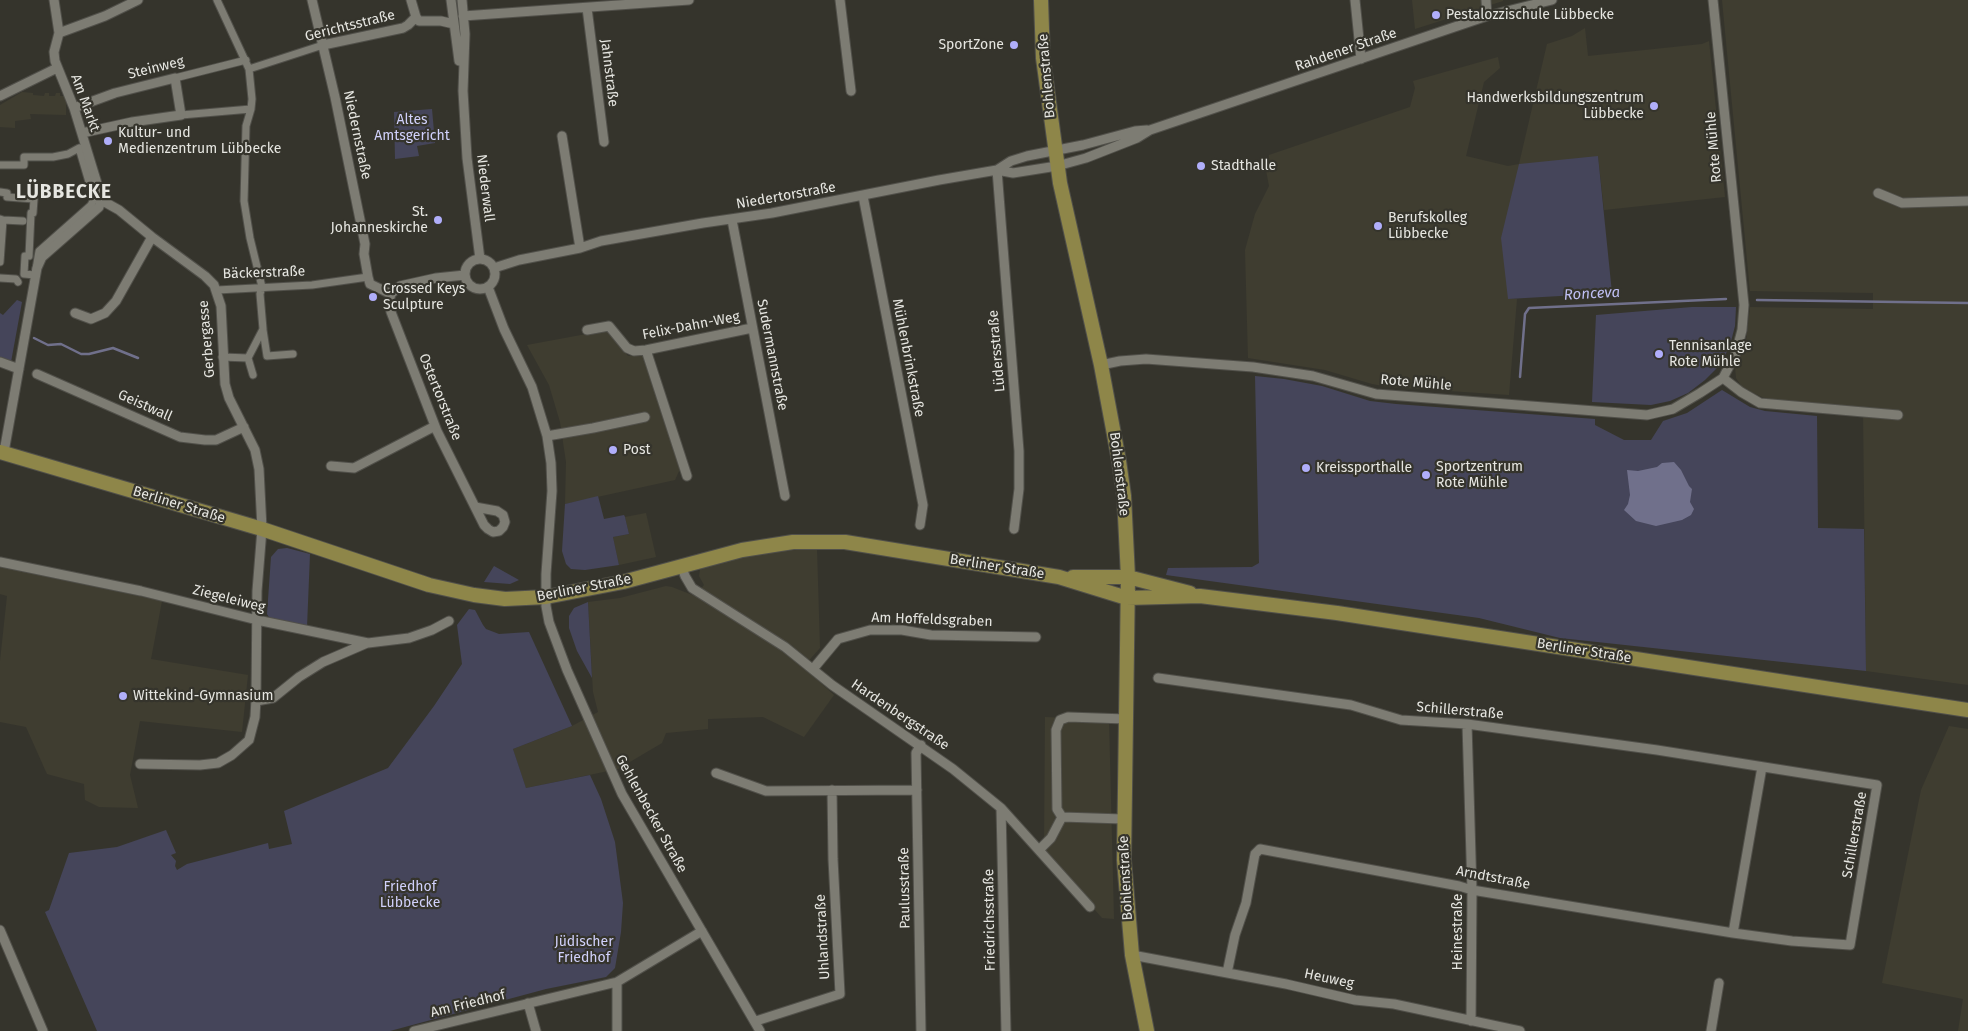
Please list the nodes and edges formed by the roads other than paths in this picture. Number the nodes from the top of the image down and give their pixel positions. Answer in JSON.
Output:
{"nodes":[{"id":1,"x":54,"y":0,"type":"edge"},
{"id":2,"x":138,"y":0,"type":"edge"},
{"id":3,"x":217,"y":0,"type":"edge"},
{"id":4,"x":312,"y":0,"type":"edge"},
{"id":5,"x":412,"y":0,"type":"edge"},
{"id":6,"x":451,"y":0,"type":"edge"},
{"id":7,"x":462,"y":0,"type":"edge"},
{"id":8,"x":681,"y":0,"type":"edge"},
{"id":9,"x":689,"y":0,"type":"edge"},
{"id":10,"x":840,"y":0,"type":"edge"},
{"id":11,"x":1041,"y":0,"type":"edge"},
{"id":12,"x":1355,"y":0,"type":"edge"},
{"id":13,"x":1486,"y":0,"type":"edge"},
{"id":14,"x":1552,"y":0,"type":"edge"},
{"id":15,"x":1713,"y":0,"type":"edge"},
{"id":16,"x":603,"y":3,"type":"edge"},
{"id":17,"x":587,"y":8,"type":"junction"},
{"id":18,"x":463,"y":16,"type":"junction"},
{"id":19,"x":1487,"y":16,"type":"junction"},
{"id":20,"x":416,"y":17,"type":"junction"},
{"id":21,"x":454,"y":24,"type":"junction"},
{"id":22,"x":59,"y":33,"type":"junction"},
{"id":23,"x":323,"y":45,"type":"junction"},
{"id":24,"x":1361,"y":58,"type":"junction"},
{"id":25,"x":246,"y":60,"type":"junction"},
{"id":26,"x":57,"y":68,"type":"junction"},
{"id":27,"x":249,"y":69,"type":"junction"},
{"id":28,"x":175,"y":78,"type":"junction"},
{"id":29,"x":851,"y":90,"type":"dead end"},
{"id":30,"x":463,"y":91,"type":"junction"},
{"id":31,"x":0,"y":96,"type":"edge"},
{"id":32,"x":74,"y":108,"type":"junction"},
{"id":33,"x":251,"y":109,"type":"junction"},
{"id":34,"x":181,"y":115,"type":"junction"},
{"id":35,"x":1150,"y":130,"type":"junction"},
{"id":36,"x":82,"y":133,"type":"junction"},
{"id":37,"x":562,"y":136,"type":"dead end"},
{"id":38,"x":604,"y":142,"type":"dead end"},
{"id":39,"x":1055,"y":150,"type":"junction"},
{"id":40,"x":0,"y":165,"type":"edge"},
{"id":41,"x":1058,"y":166,"type":"junction"},
{"id":42,"x":997,"y":170,"type":"junction"},
{"id":43,"x":0,"y":192,"type":"edge"},
{"id":44,"x":1878,"y":193,"type":"dead end"},
{"id":45,"x":863,"y":196,"type":"junction"},
{"id":46,"x":101,"y":200,"type":"junction"},
{"id":47,"x":1968,"y":201,"type":"edge"},
{"id":48,"x":2,"y":220,"type":"edge"},
{"id":49,"x":732,"y":220,"type":"junction"},
{"id":50,"x":23,"y":221,"type":"dead end"},
{"id":51,"x":152,"y":237,"type":"junction"},
{"id":52,"x":580,"y":248,"type":"junction"},
{"id":53,"x":480,"y":259,"type":"junction"},
{"id":54,"x":0,"y":262,"type":"edge"},
{"id":55,"x":494,"y":268,"type":"junction"},
{"id":56,"x":465,"y":275,"type":"junction"},
{"id":57,"x":368,"y":276,"type":"junction"},
{"id":58,"x":0,"y":278,"type":"edge"},
{"id":59,"x":18,"y":282,"type":"dead end"},
{"id":60,"x":262,"y":287,"type":"junction"},
{"id":61,"x":488,"y":287,"type":"junction"},
{"id":62,"x":217,"y":290,"type":"junction"},
{"id":63,"x":391,"y":294,"type":"junction"},
{"id":64,"x":75,"y":313,"type":"dead end"},
{"id":65,"x":752,"y":328,"type":"junction"},
{"id":66,"x":263,"y":329,"type":"junction"},
{"id":67,"x":587,"y":330,"type":"dead end"},
{"id":68,"x":646,"y":350,"type":"junction"},
{"id":69,"x":293,"y":354,"type":"dead end"},
{"id":70,"x":222,"y":357,"type":"junction"},
{"id":71,"x":248,"y":358,"type":"junction"},
{"id":72,"x":0,"y":362,"type":"edge"},
{"id":73,"x":1101,"y":365,"type":"junction"},
{"id":74,"x":20,"y":369,"type":"junction"},
{"id":75,"x":37,"y":374,"type":"dead end"},
{"id":76,"x":252,"y":375,"type":"dead end"},
{"id":77,"x":1724,"y":378,"type":"junction"},
{"id":78,"x":1898,"y":415,"type":"dead end"},
{"id":79,"x":645,"y":417,"type":"dead end"},
{"id":80,"x":435,"y":426,"type":"junction"},
{"id":81,"x":244,"y":427,"type":"junction"},
{"id":82,"x":548,"y":436,"type":"junction"},
{"id":83,"x":1,"y":451,"type":"edge"},
{"id":84,"x":331,"y":466,"type":"dead end"},
{"id":85,"x":686,"y":476,"type":"dead end"},
{"id":86,"x":785,"y":496,"type":"dead end"},
{"id":87,"x":475,"y":507,"type":"dead end"},
{"id":88,"x":920,"y":525,"type":"dead end"},
{"id":89,"x":262,"y":529,"type":"junction"},
{"id":90,"x":1014,"y":529,"type":"dead end"},
{"id":91,"x":0,"y":562,"type":"edge"},
{"id":92,"x":682,"y":565,"type":"junction"},
{"id":93,"x":1058,"y":577,"type":"junction"},
{"id":94,"x":1128,"y":577,"type":"junction"},
{"id":95,"x":1200,"y":596,"type":"junction"},
{"id":96,"x":546,"y":597,"type":"junction"},
{"id":97,"x":1128,"y":598,"type":"junction"},
{"id":98,"x":257,"y":620,"type":"junction"},
{"id":99,"x":449,"y":621,"type":"dead end"},
{"id":100,"x":1036,"y":637,"type":"dead end"},
{"id":101,"x":368,"y":643,"type":"junction"},
{"id":102,"x":813,"y":668,"type":"junction"},
{"id":103,"x":1158,"y":678,"type":"dead end"},
{"id":104,"x":256,"y":701,"type":"junction"},
{"id":105,"x":1968,"y":710,"type":"edge"},
{"id":106,"x":1126,"y":719,"type":"junction"},
{"id":107,"x":1467,"y":724,"type":"junction"},
{"id":108,"x":921,"y":746,"type":"junction"},
{"id":109,"x":140,"y":764,"type":"dead end"},
{"id":110,"x":1762,"y":767,"type":"junction"},
{"id":111,"x":716,"y":773,"type":"dead end"},
{"id":112,"x":832,"y":790,"type":"junction"},
{"id":113,"x":916,"y":790,"type":"junction"},
{"id":114,"x":1001,"y":808,"type":"junction"},
{"id":115,"x":1062,"y":817,"type":"junction"},
{"id":116,"x":1123,"y":819,"type":"junction"},
{"id":117,"x":1040,"y":849,"type":"junction"},
{"id":118,"x":1472,"y":890,"type":"junction"},
{"id":119,"x":1090,"y":907,"type":"dead end"},
{"id":120,"x":0,"y":930,"type":"edge"},
{"id":121,"x":702,"y":931,"type":"junction"},
{"id":122,"x":1733,"y":933,"type":"junction"},
{"id":123,"x":1850,"y":946,"type":"joint"},
{"id":124,"x":1132,"y":955,"type":"junction"},
{"id":125,"x":1227,"y":973,"type":"junction"},
{"id":126,"x":617,"y":982,"type":"junction"},
{"id":127,"x":1719,"y":983,"type":"dead end"},
{"id":128,"x":528,"y":1003,"type":"junction"},
{"id":129,"x":756,"y":1021,"type":"junction"},
{"id":130,"x":1471,"y":1021,"type":"junction"},
{"id":131,"x":420,"y":1030,"type":"edge"},
{"id":132,"x":43,"y":1031,"type":"edge"},
{"id":133,"x":536,"y":1031,"type":"edge"},
{"id":134,"x":618,"y":1031,"type":"edge"},
{"id":135,"x":760,"y":1031,"type":"edge"},
{"id":136,"x":921,"y":1031,"type":"edge"},
{"id":137,"x":1006,"y":1031,"type":"edge"},
{"id":138,"x":1147,"y":1031,"type":"edge"},
{"id":139,"x":1520,"y":1031,"type":"edge"},
{"id":140,"x":1711,"y":1031,"type":"edge"}],
"edges":[{"from":1,"to":22,"type":"street"},
{"from":2,"to":22,"type":"street"},
{"from":3,"to":25,"type":"street"},
{"from":4,"to":23,"type":"street","name":"Niedernstraße"},
{"from":5,"to":20,"type":"street"},
{"from":6,"to":21,"type":"street","name":"Niederwall"},
{"from":7,"to":18,"type":"street","name":"Niederwall"},
{"from":8,"to":9,"type":"street"},
{"from":8,"to":16,"type":"street"},
{"from":10,"to":29,"type":"street"},
{"from":11,"to":39,"type":"main road","name":"Bohlenstraße"},
{"from":12,"to":24,"type":"street"},
{"from":13,"to":19,"type":"street"},
{"from":14,"to":19,"type":"street","name":"Rahdener Straße"},
{"from":15,"to":77,"type":"street","name":"Rote Mühle"},
{"from":16,"to":17,"type":"street"},
{"from":17,"to":18,"type":"street"},
{"from":17,"to":38,"type":"street","name":"Jahnstraße"},
{"from":18,"to":30,"type":"street","name":"Niederwall"},
{"from":19,"to":24,"type":"street","name":"Rahdener Straße"},
{"from":20,"to":21,"type":"street","name":"Gerichtsstraße"},
{"from":20,"to":23,"type":"street","name":"Gerichtsstraße"},
{"from":21,"to":30,"type":"street","name":"Niederwall"},
{"from":22,"to":26,"type":"street"},
{"from":23,"to":27,"type":"street","name":"Gerichtsstraße"},
{"from":23,"to":57,"type":"street","name":"Niedernstraße"},
{"from":24,"to":35,"type":"street","name":"Rahdener Straße"},
{"from":25,"to":27,"type":"street"},
{"from":25,"to":28,"type":"street","name":"Steinweg"},
{"from":26,"to":31,"type":"street"},
{"from":26,"to":32,"type":"street","name":"Am Markt"},
{"from":27,"to":33,"type":"street"},
{"from":28,"to":32,"type":"street","name":"Steinweg"},
{"from":28,"to":34,"type":"street"},
{"from":30,"to":53,"type":"street","name":"Niederwall"},
{"from":32,"to":36,"type":"street","name":"Am Markt"},
{"from":33,"to":34,"type":"street"},
{"from":33,"to":60,"type":"street"},
{"from":34,"to":36,"type":"street"},
{"from":35,"to":39,"type":"street","name":"Rahdener Straße"},
{"from":35,"to":41,"type":"street","name":"Rahdener Straße"},
{"from":36,"to":46,"type":"street","name":"Am Markt"},
{"from":37,"to":52,"type":"street"},
{"from":39,"to":41,"type":"main road","name":"Bohlenstraße"},
{"from":39,"to":42,"type":"street","name":"Niedertorstraße"},
{"from":40,"to":43,"type":"street"},
{"from":41,"to":42,"type":"street","name":"Niedertorstraße"},
{"from":41,"to":73,"type":"main road","name":"Bohlenstraße"},
{"from":42,"to":45,"type":"street","name":"Niedertorstraße"},
{"from":42,"to":90,"type":"street","name":"Lüdersstraße"},
{"from":44,"to":47,"type":"street"},
{"from":45,"to":49,"type":"street","name":"Niedertorstraße"},
{"from":45,"to":88,"type":"street","name":"Mühlenbrinkstraße"},
{"from":46,"to":51,"type":"street","name":"Bäckerstraße"},
{"from":46,"to":74,"type":"street"},
{"from":48,"to":50,"type":"street"},
{"from":48,"to":54,"type":"street"},
{"from":49,"to":52,"type":"street","name":"Niedertorstraße"},
{"from":49,"to":65,"type":"street","name":"Sudermannstraße"},
{"from":51,"to":62,"type":"street","name":"Bäckerstraße"},
{"from":51,"to":64,"type":"street"},
{"from":52,"to":55,"type":"street","name":"Niedertorstraße"},
{"from":53,"to":55,"type":"street"},
{"from":53,"to":56,"type":"street"},
{"from":55,"to":61,"type":"street"},
{"from":56,"to":61,"type":"street"},
{"from":56,"to":63,"type":"street"},
{"from":57,"to":60,"type":"street","name":"Bäckerstraße"},
{"from":57,"to":63,"type":"street"},
{"from":58,"to":59,"type":"street"},
{"from":60,"to":62,"type":"street","name":"Bäckerstraße"},
{"from":60,"to":66,"type":"street"},
{"from":61,"to":82,"type":"street"},
{"from":62,"to":70,"type":"street","name":"Gerbergasse"},
{"from":63,"to":80,"type":"street","name":"Ostertorstraße"},
{"from":65,"to":68,"type":"street","name":"Felix-Dahn-Weg"},
{"from":65,"to":86,"type":"street","name":"Sudermannstraße"},
{"from":66,"to":69,"type":"street"},
{"from":66,"to":71,"type":"street"},
{"from":67,"to":68,"type":"street","name":"Felix-Dahn-Weg"},
{"from":68,"to":85,"type":"street"},
{"from":70,"to":71,"type":"street"},
{"from":70,"to":81,"type":"street","name":"Gerbergasse"},
{"from":71,"to":76,"type":"street"},
{"from":72,"to":74,"type":"street"},
{"from":73,"to":77,"type":"street","name":"Rote Mühle"},
{"from":73,"to":94,"type":"main road","name":"Bohlenstraße"},
{"from":74,"to":83,"type":"street"},
{"from":75,"to":81,"type":"street","name":"Geistwall"},
{"from":77,"to":78,"type":"street"},
{"from":79,"to":82,"type":"street"},
{"from":80,"to":84,"type":"street"},
{"from":80,"to":87,"type":"street","name":"Ostertorstraße"},
{"from":81,"to":89,"type":"street","name":"Gerbergasse"},
{"from":82,"to":96,"type":"street"},
{"from":83,"to":89,"type":"main road","name":"Berliner Straße"},
{"from":89,"to":96,"type":"main road","name":"Berliner Straße"},
{"from":89,"to":98,"type":"street","name":"Gerbergasse"},
{"from":91,"to":98,"type":"street","name":"Ziegeleiweg"},
{"from":92,"to":93,"type":"main road","name":"Berliner Straße"},
{"from":92,"to":96,"type":"main road","name":"Berliner Straße"},
{"from":92,"to":102,"type":"street","name":"Hardenbergstraße"},
{"from":93,"to":94,"type":"main road","name":"Berliner Straße"},
{"from":93,"to":97,"type":"main road","name":"Berliner Straße"},
{"from":94,"to":95,"type":"main road","name":"Berliner Straße"},
{"from":94,"to":97,"type":"main road","name":"Bohlenstraße"},
{"from":95,"to":97,"type":"main road","name":"Berliner Straße"},
{"from":95,"to":105,"type":"main road","name":"Berliner Straße"},
{"from":96,"to":121,"type":"street","name":"Gehlenbecker Straße"},
{"from":97,"to":106,"type":"main road","name":"Bohlenstraße"},
{"from":98,"to":101,"type":"street","name":"Ziegeleiweg"},
{"from":98,"to":104,"type":"street","name":"Gerbergasse"},
{"from":99,"to":101,"type":"street","name":"Ziegeleiweg"},
{"from":100,"to":102,"type":"street","name":"Am Hoffeldsgraben"},
{"from":101,"to":104,"type":"street"},
{"from":102,"to":108,"type":"street","name":"Hardenbergstraße"},
{"from":103,"to":107,"type":"street","name":"Schillerstraße"},
{"from":104,"to":109,"type":"street","name":"Gerbergasse"},
{"from":106,"to":115,"type":"street"},
{"from":106,"to":116,"type":"main road","name":"Bohlenstraße"},
{"from":107,"to":110,"type":"street","name":"Schillerstraße"},
{"from":107,"to":118,"type":"street","name":"Heinestraße"},
{"from":108,"to":113,"type":"street","name":"Paulusstraße"},
{"from":108,"to":114,"type":"street","name":"Hardenbergstraße"},
{"from":110,"to":122,"type":"street"},
{"from":110,"to":123,"type":"street","name":"Schillerstraße"},
{"from":111,"to":112,"type":"street"},
{"from":112,"to":113,"type":"street"},
{"from":112,"to":129,"type":"street","name":"Uhlandstraße"},
{"from":113,"to":136,"type":"street","name":"Paulusstraße"},
{"from":114,"to":117,"type":"street","name":"Hardenbergstraße"},
{"from":114,"to":137,"type":"street","name":"Friedrichsstraße"},
{"from":115,"to":116,"type":"street"},
{"from":115,"to":117,"type":"street"},
{"from":116,"to":124,"type":"main road","name":"Bohlenstraße"},
{"from":117,"to":119,"type":"street","name":"Hardenbergstraße"},
{"from":118,"to":122,"type":"street","name":"Arndtstraße"},
{"from":118,"to":125,"type":"street","name":"Arndtstraße"},
{"from":118,"to":130,"type":"street","name":"Heinestraße"},
{"from":120,"to":132,"type":"street"},
{"from":121,"to":126,"type":"street","name":"Am Friedhof"},
{"from":121,"to":129,"type":"street","name":"Gehlenbecker Straße"},
{"from":122,"to":123,"type":"street","name":"Arndtstraße"},
{"from":124,"to":125,"type":"street","name":"Heuweg"},
{"from":124,"to":138,"type":"main road","name":"Bohlenstraße"},
{"from":125,"to":130,"type":"street","name":"Heuweg"},
{"from":126,"to":128,"type":"street","name":"Am Friedhof"},
{"from":126,"to":134,"type":"street"},
{"from":127,"to":140,"type":"street"},
{"from":128,"to":131,"type":"street","name":"Am Friedhof"},
{"from":128,"to":133,"type":"street"},
{"from":129,"to":135,"type":"street","name":"Gehlenbecker Straße"},
{"from":130,"to":139,"type":"street","name":"Heuweg"}]}
